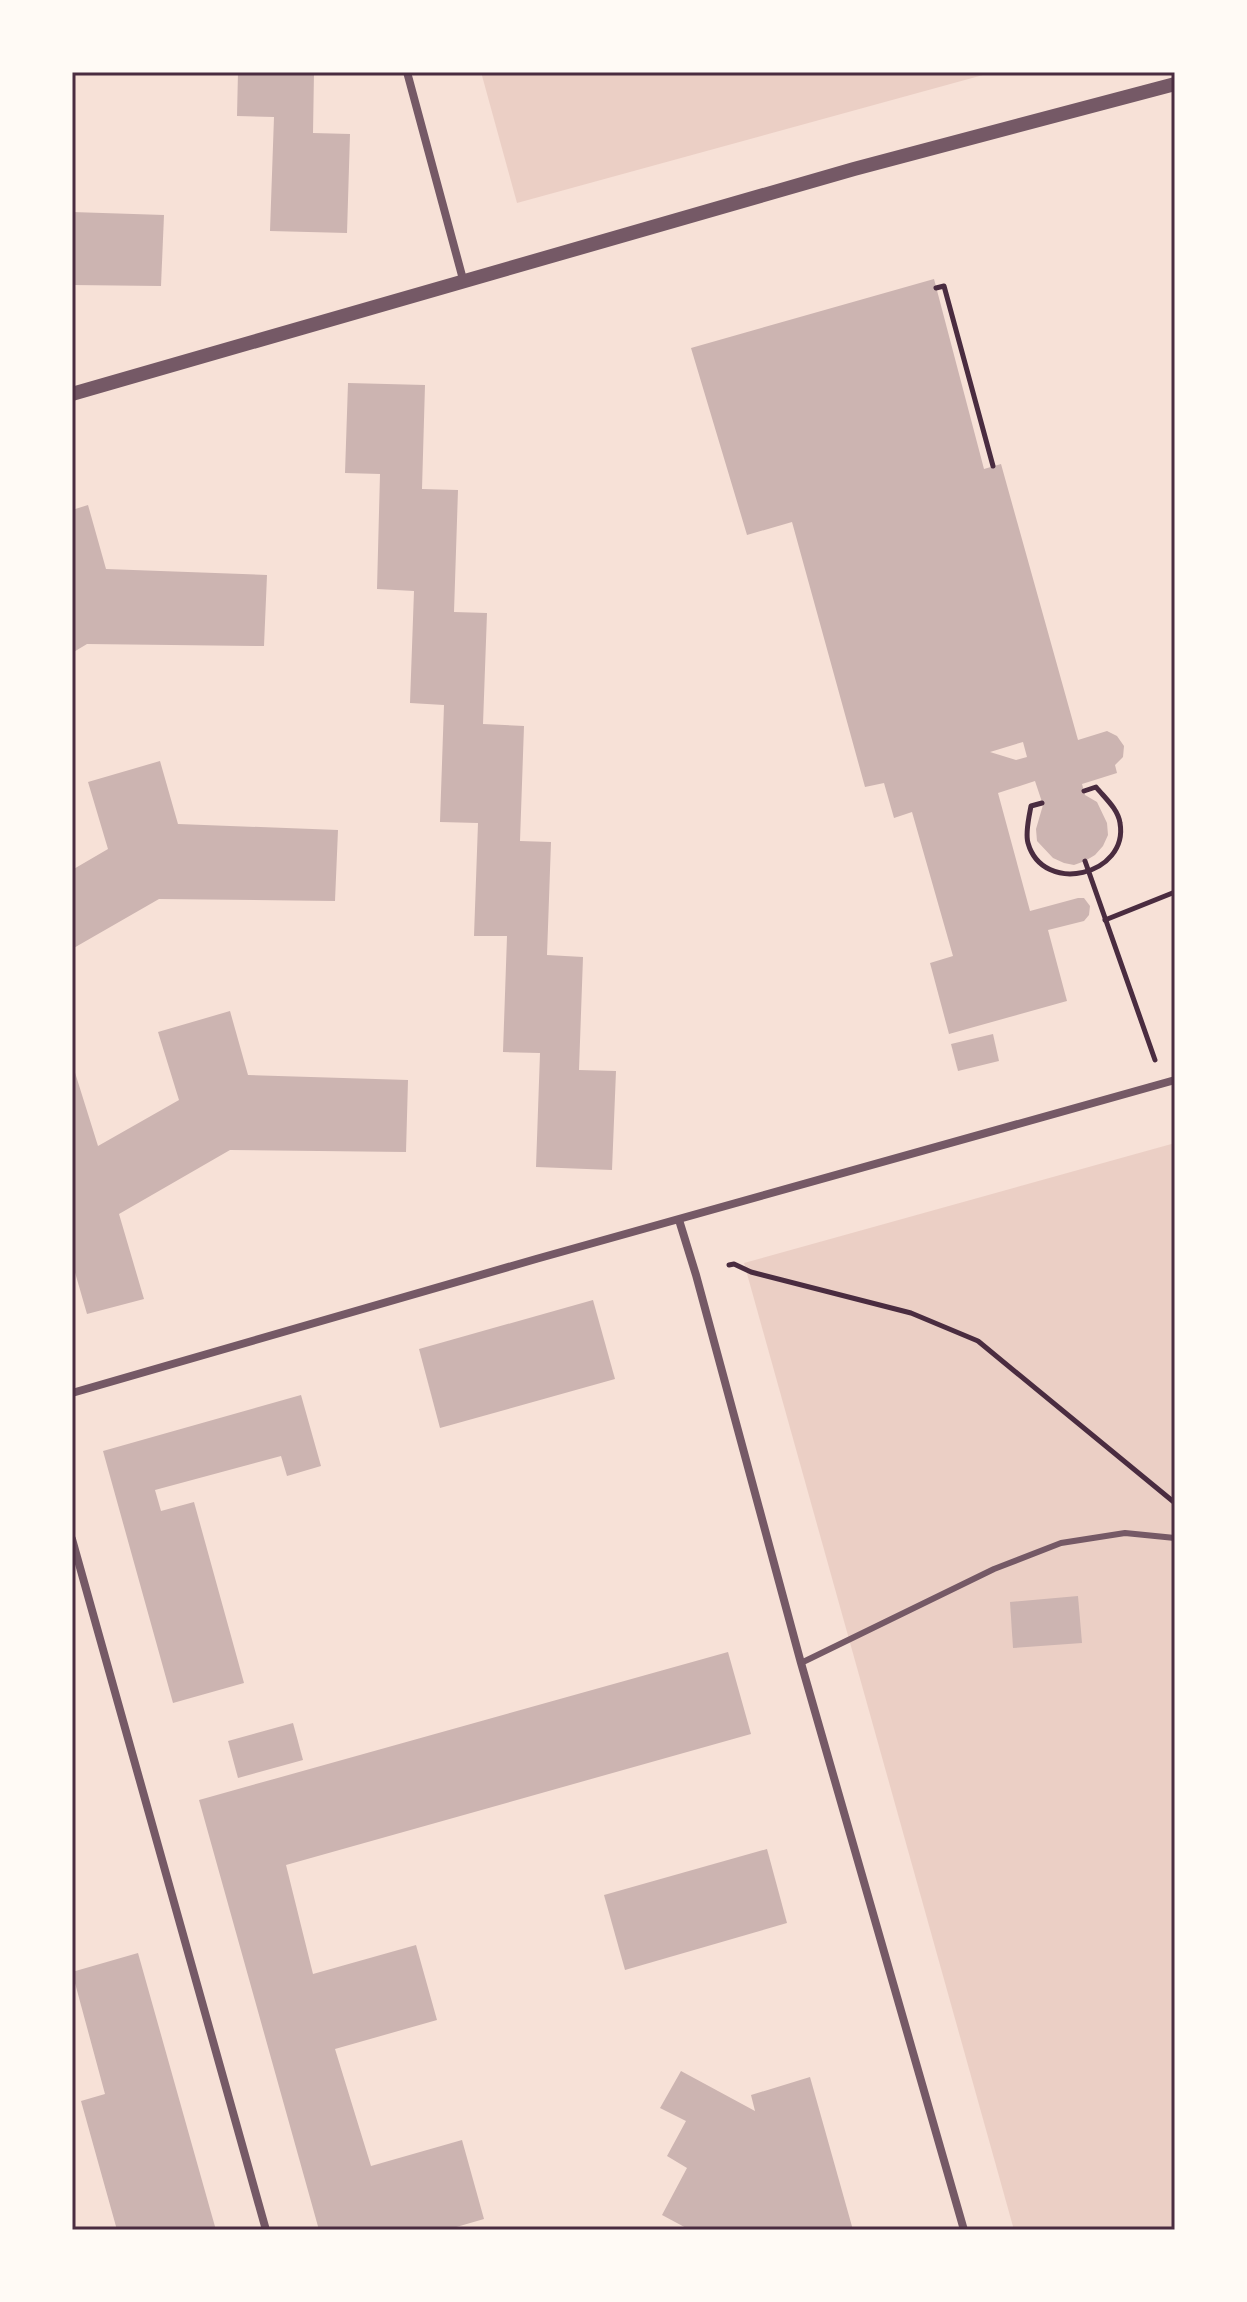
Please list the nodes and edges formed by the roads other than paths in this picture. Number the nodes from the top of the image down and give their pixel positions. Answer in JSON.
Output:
{"nodes":[{"id":1,"x":407,"y":72,"type":"edge"},
{"id":2,"x":1175,"y":84,"type":"edge"},
{"id":3,"x":464,"y":283,"type":"junction"},
{"id":4,"x":72,"y":394,"type":"edge"},
{"id":5,"x":1175,"y":1080,"type":"edge"},
{"id":6,"x":679,"y":1220,"type":"junction"},
{"id":7,"x":72,"y":1393,"type":"edge"},
{"id":8,"x":1175,"y":1538,"type":"edge"},
{"id":9,"x":72,"y":1539,"type":"edge"},
{"id":10,"x":801,"y":1663,"type":"junction"},
{"id":11,"x":266,"y":2230,"type":"edge"},
{"id":12,"x":964,"y":2230,"type":"edge"}],
"edges":[{"from":1,"to":3,"type":"street"},
{"from":2,"to":3,"type":"street"},
{"from":3,"to":4,"type":"street"},
{"from":5,"to":6,"type":"street"},
{"from":6,"to":7,"type":"street"},
{"from":6,"to":10,"type":"street"},
{"from":8,"to":10,"type":"lane"},
{"from":9,"to":11,"type":"street"},
{"from":10,"to":12,"type":"street"}]}
